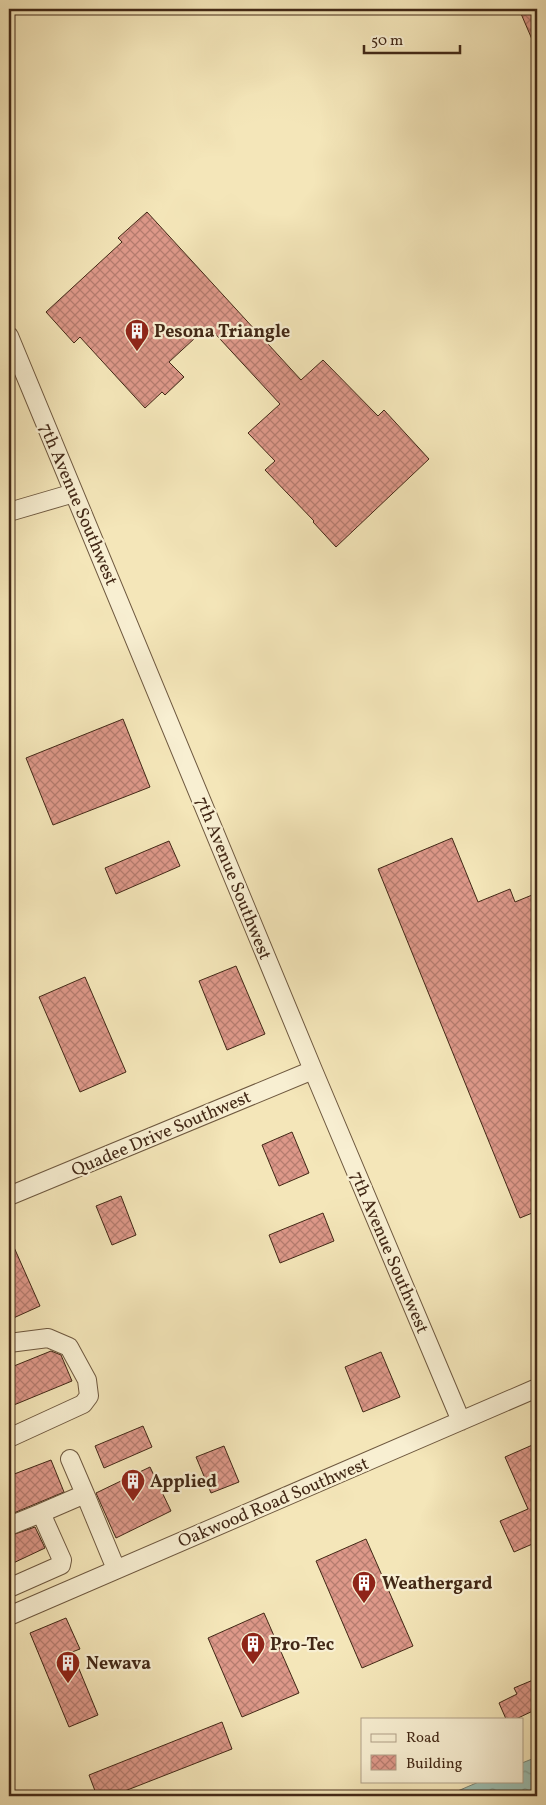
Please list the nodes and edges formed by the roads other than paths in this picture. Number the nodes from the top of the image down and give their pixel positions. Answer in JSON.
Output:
{"nodes":[{"id":1,"x":9,"y":336,"type":"edge"},
{"id":2,"x":74,"y":493,"type":"junction"},
{"id":3,"x":9,"y":512,"type":"edge"},
{"id":4,"x":313,"y":1070,"type":"junction"},
{"id":5,"x":9,"y":1196,"type":"edge"},
{"id":6,"x":9,"y":1342,"type":"edge"},
{"id":7,"x":537,"y":1388,"type":"edge"},
{"id":8,"x":461,"y":1420,"type":"junction"},
{"id":9,"x":9,"y":1438,"type":"edge"},
{"id":10,"x":70,"y":1459,"type":"dead end"},
{"id":11,"x":85,"y":1494,"type":"junction"},
{"id":12,"x":41,"y":1513,"type":"junction"},
{"id":13,"x":9,"y":1526,"type":"edge"},
{"id":14,"x":116,"y":1569,"type":"junction"},
{"id":15,"x":9,"y":1588,"type":"edge"},
{"id":16,"x":9,"y":1616,"type":"edge"}],
"edges":[{"from":1,"to":2,"type":"street","name":"7th Avenue Southwest"},
{"from":2,"to":3,"type":"street"},
{"from":2,"to":4,"type":"street","name":"7th Avenue Southwest"},
{"from":4,"to":5,"type":"street","name":"Quadee Drive Southwest"},
{"from":4,"to":8,"type":"street","name":"7th Avenue Southwest"},
{"from":6,"to":9,"type":"street"},
{"from":7,"to":8,"type":"street","name":"Oakwood Road Southwest"},
{"from":8,"to":14,"type":"street","name":"Oakwood Road Southwest"},
{"from":10,"to":11,"type":"street"},
{"from":11,"to":12,"type":"street"},
{"from":11,"to":14,"type":"street"},
{"from":12,"to":13,"type":"street"},
{"from":12,"to":15,"type":"street"},
{"from":14,"to":16,"type":"street","name":"Oakwood Road Southwest"}]}
